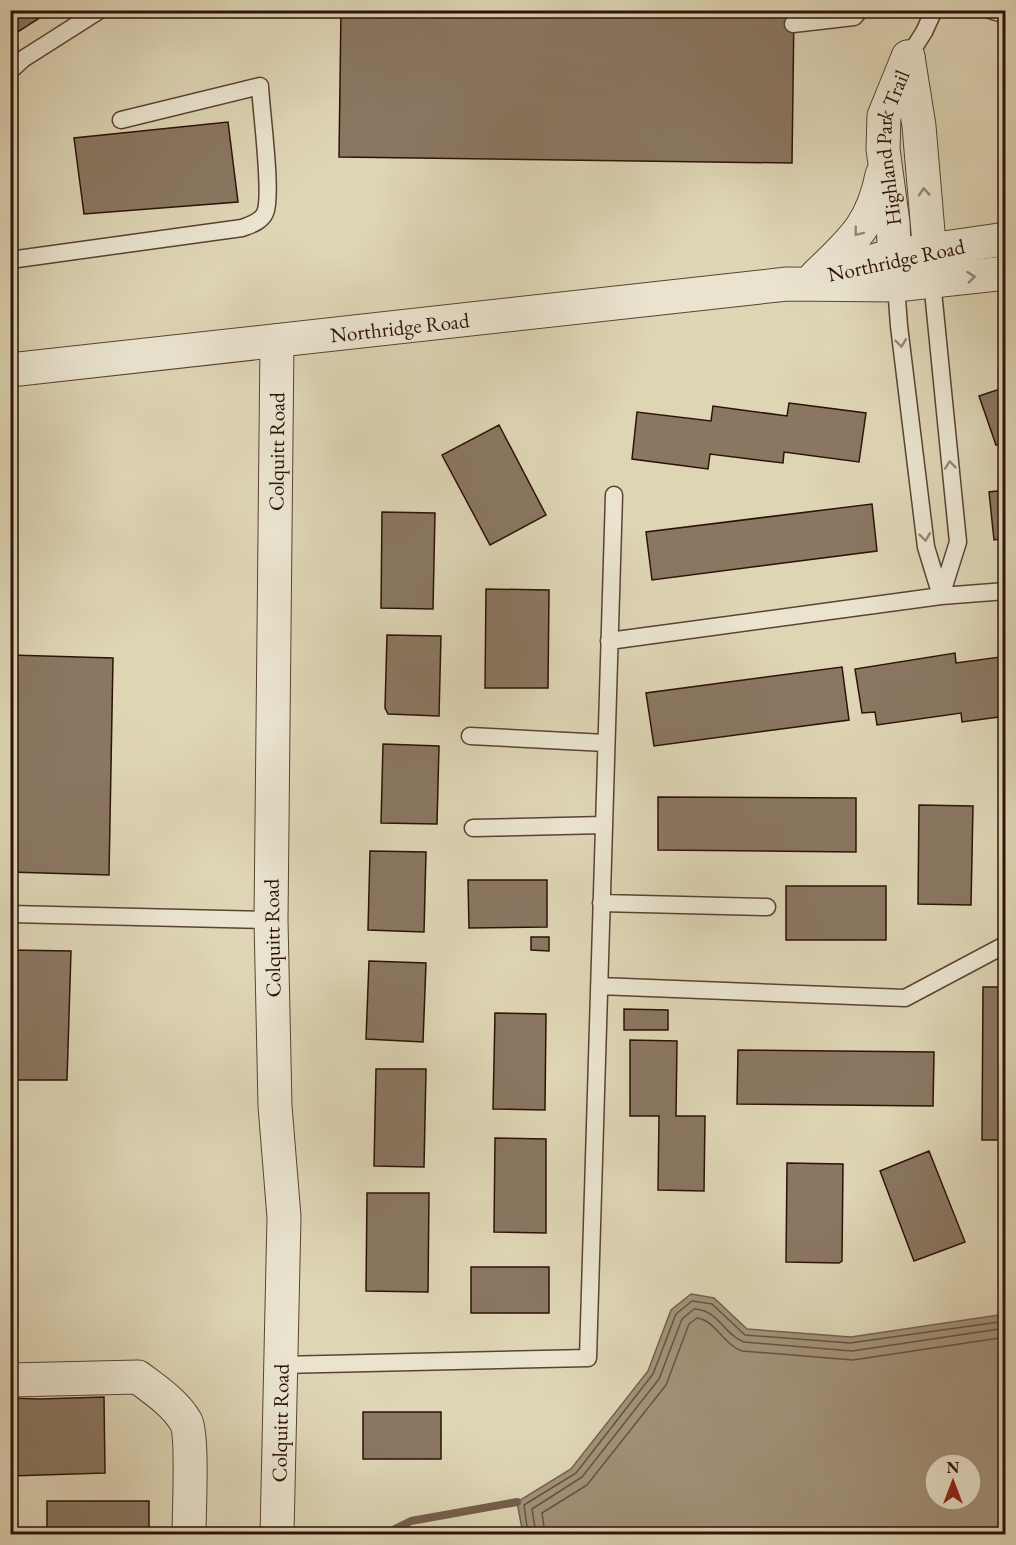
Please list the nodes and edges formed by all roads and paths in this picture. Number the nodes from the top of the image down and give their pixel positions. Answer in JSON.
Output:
{"nodes":[{"id":1,"x":100,"y":10,"type":"edge"},
{"id":2,"x":860,"y":10,"type":"edge"},
{"id":3,"x":934,"y":10,"type":"edge"},
{"id":4,"x":990,"y":10,"type":"edge"},
{"id":5,"x":1005,"y":15,"type":"edge"},
{"id":6,"x":794,"y":24,"type":"dead end"},
{"id":7,"x":908,"y":57,"type":"junction"},
{"id":8,"x":10,"y":71,"type":"edge"},
{"id":9,"x":121,"y":120,"type":"dead end"},
{"id":10,"x":885,"y":159,"type":"junction"},
{"id":11,"x":1005,"y":239,"type":"edge"},
{"id":12,"x":10,"y":260,"type":"edge"},
{"id":13,"x":931,"y":266,"type":"junction"},
{"id":14,"x":895,"y":270,"type":"junction"},
{"id":15,"x":1005,"y":273,"type":"edge"},
{"id":16,"x":801,"y":280,"type":"junction"},
{"id":17,"x":278,"y":341,"type":"junction"},
{"id":18,"x":15,"y":373,"type":"edge"},
{"id":19,"x":614,"y":495,"type":"dead end"},
{"id":20,"x":1005,"y":591,"type":"edge"},
{"id":21,"x":941,"y":596,"type":"junction"},
{"id":22,"x":609,"y":641,"type":"junction"},
{"id":23,"x":470,"y":736,"type":"dead end"},
{"id":24,"x":606,"y":743,"type":"junction"},
{"id":25,"x":604,"y":825,"type":"junction"},
{"id":26,"x":473,"y":828,"type":"dead end"},
{"id":27,"x":601,"y":903,"type":"junction"},
{"id":28,"x":767,"y":907,"type":"dead end"},
{"id":29,"x":10,"y":914,"type":"edge"},
{"id":30,"x":271,"y":920,"type":"junction"},
{"id":31,"x":1005,"y":947,"type":"edge"},
{"id":32,"x":599,"y":986,"type":"junction"},
{"id":33,"x":280,"y":1365,"type":"junction"},
{"id":34,"x":10,"y":1380,"type":"edge"},
{"id":35,"x":189,"y":1534,"type":"edge"},
{"id":36,"x":277,"y":1534,"type":"edge"}],
"edges":[{"from":1,"to":8,"type":"lane"},
{"from":2,"to":6,"type":"lane"},
{"from":3,"to":7,"type":"lane"},
{"from":4,"to":5,"type":"lane"},
{"from":7,"to":10,"type":"street","name":"Highland Park Trail"},
{"from":13,"to":7,"type":"street","name":"Highland Park Trail","one_way":true},
{"from":9,"to":12,"type":"lane"},
{"from":10,"to":14,"type":"street","name":"Highland Park Trail"},
{"from":10,"to":16,"type":"street","one_way":true},
{"from":11,"to":13,"type":"street","name":"Northridge Road"},
{"from":13,"to":14,"type":"street","name":"Northridge Road"},
{"from":13,"to":15,"type":"street","name":"Northridge Road","one_way":true},
{"from":21,"to":13,"type":"lane","one_way":true},
{"from":14,"to":16,"type":"street","name":"Northridge Road"},
{"from":14,"to":21,"type":"lane","one_way":true},
{"from":16,"to":17,"type":"street","name":"Northridge Road"},
{"from":17,"to":18,"type":"street","name":"Northridge Road"},
{"from":17,"to":30,"type":"street","name":"Colquitt Road"},
{"from":19,"to":22,"type":"lane"},
{"from":20,"to":21,"type":"lane"},
{"from":21,"to":22,"type":"lane"},
{"from":22,"to":24,"type":"lane"},
{"from":23,"to":24,"type":"lane"},
{"from":24,"to":25,"type":"lane"},
{"from":25,"to":26,"type":"lane"},
{"from":25,"to":27,"type":"lane"},
{"from":27,"to":28,"type":"lane"},
{"from":27,"to":32,"type":"lane"},
{"from":29,"to":30,"type":"lane"},
{"from":30,"to":33,"type":"street","name":"Colquitt Road"},
{"from":31,"to":32,"type":"lane"},
{"from":32,"to":33,"type":"lane"},
{"from":33,"to":36,"type":"street","name":"Colquitt Road"},
{"from":34,"to":35,"type":"street"}]}
